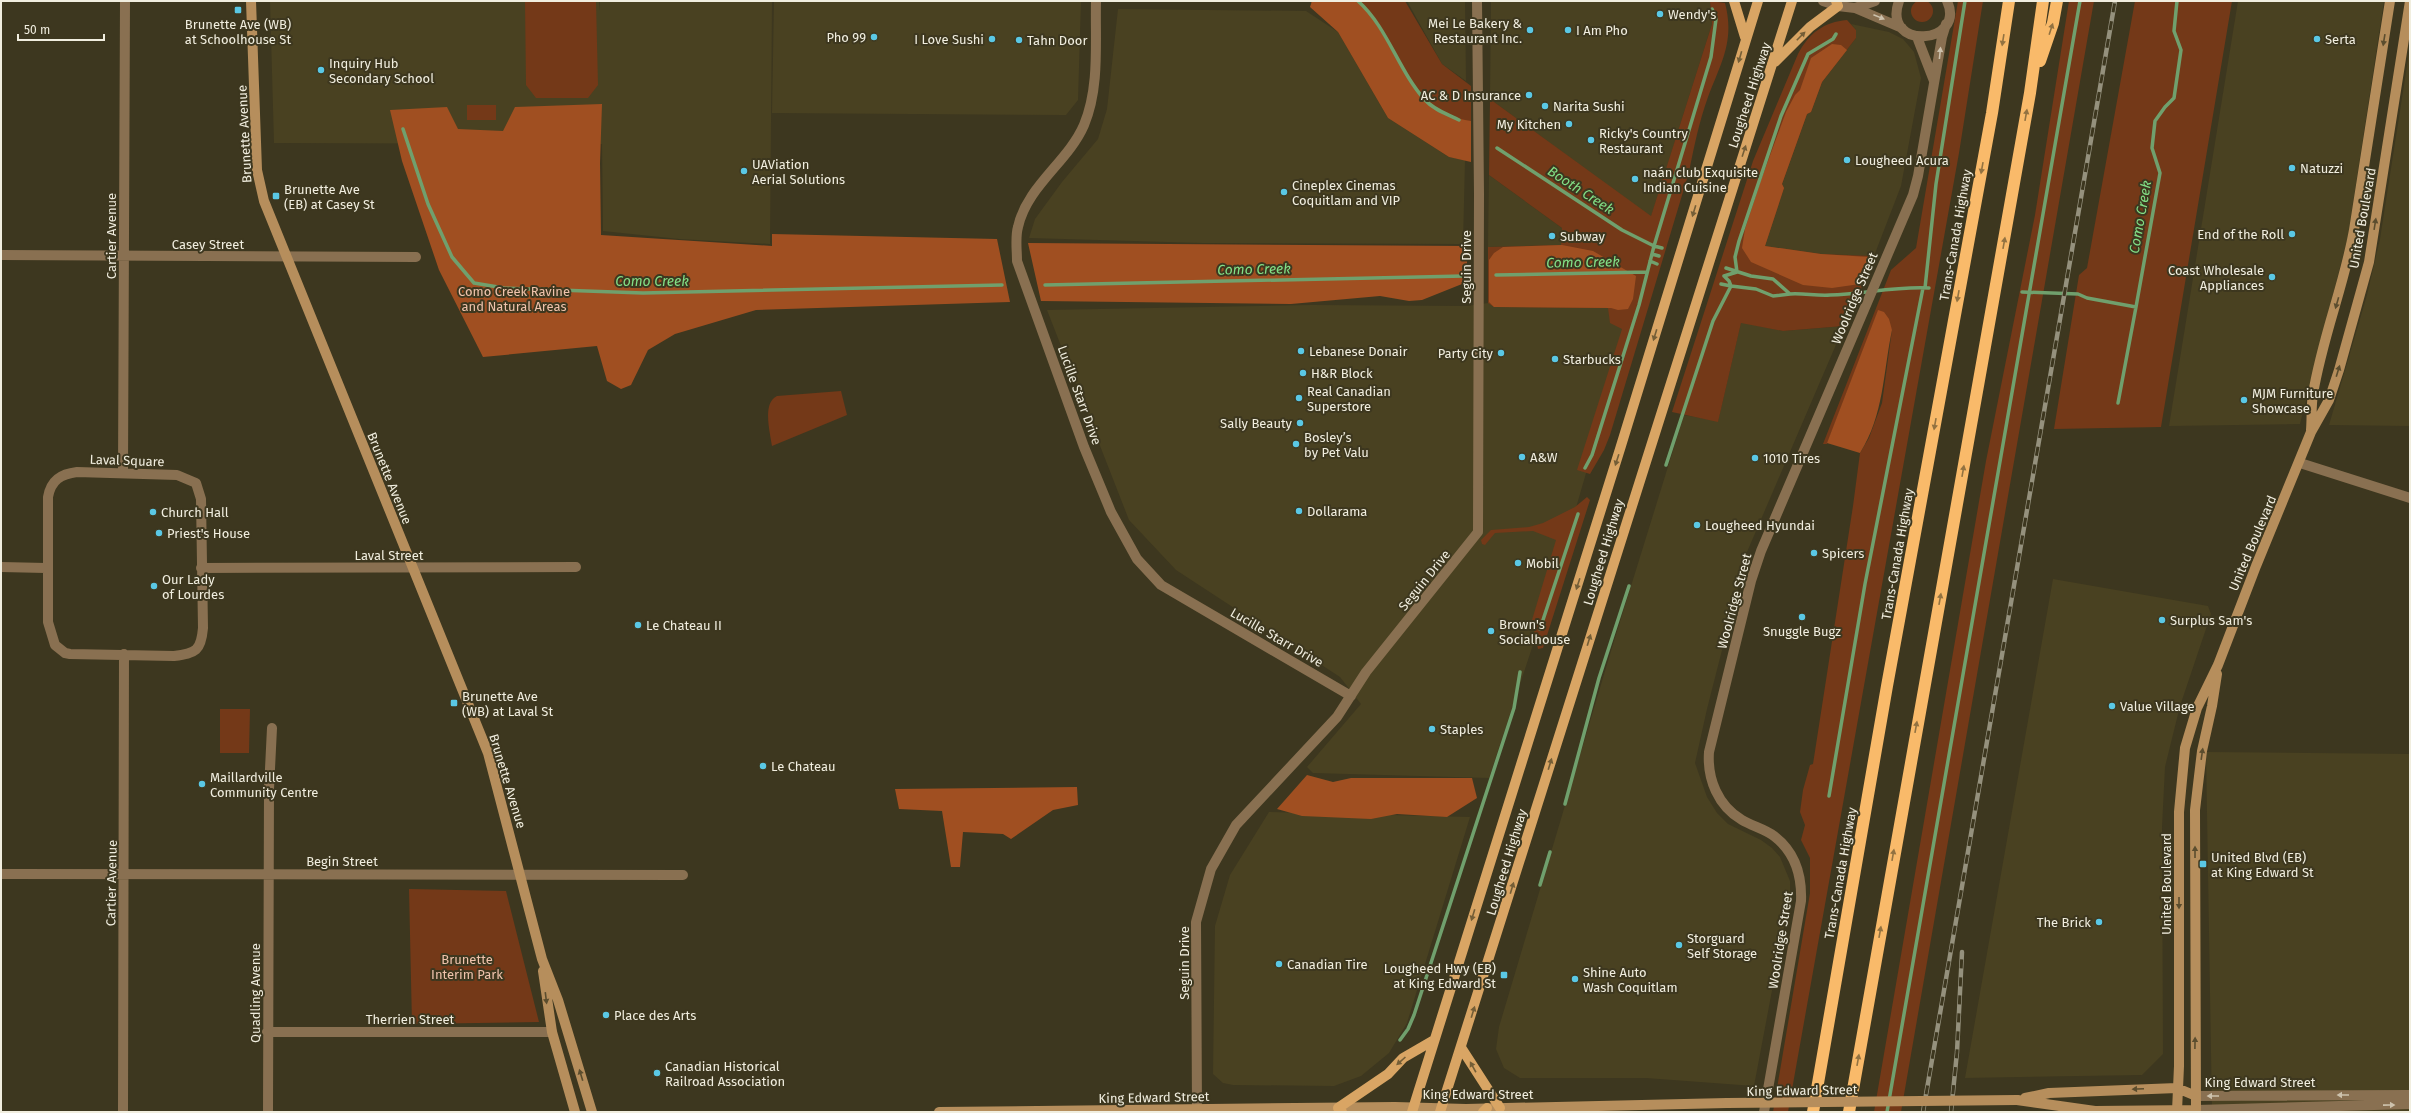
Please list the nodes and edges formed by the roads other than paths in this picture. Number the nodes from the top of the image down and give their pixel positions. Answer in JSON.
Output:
{"nodes":[{"id":1,"x":126,"y":1,"type":"edge"},
{"id":2,"x":251,"y":1,"type":"edge"},
{"id":3,"x":1096,"y":1,"type":"edge"},
{"id":4,"x":1477,"y":1,"type":"edge"},
{"id":5,"x":1734,"y":1,"type":"edge"},
{"id":6,"x":1758,"y":1,"type":"edge"},
{"id":7,"x":1792,"y":1,"type":"edge"},
{"id":8,"x":1823,"y":1,"type":"edge"},
{"id":9,"x":1875,"y":1,"type":"edge"},
{"id":10,"x":1899,"y":1,"type":"edge"},
{"id":11,"x":1947,"y":1,"type":"edge"},
{"id":12,"x":2009,"y":1,"type":"edge"},
{"id":13,"x":2043,"y":1,"type":"edge"},
{"id":14,"x":2057,"y":1,"type":"edge"},
{"id":15,"x":2390,"y":1,"type":"edge"},
{"id":16,"x":2410,"y":1,"type":"edge"},
{"id":17,"x":1837,"y":4,"type":"edge"},
{"id":18,"x":1855,"y":8,"type":"junction"},
{"id":19,"x":1946,"y":24,"type":"junction"},
{"id":20,"x":1902,"y":28,"type":"junction"},
{"id":21,"x":1745,"y":37,"type":"junction"},
{"id":22,"x":1916,"y":37,"type":"junction"},
{"id":23,"x":1774,"y":63,"type":"junction"},
{"id":24,"x":1934,"y":83,"type":"junction"},
{"id":25,"x":2030,"y":93,"type":"junction"},
{"id":26,"x":1,"y":255,"type":"edge"},
{"id":27,"x":124,"y":257,"type":"junction"},
{"id":28,"x":286,"y":257,"type":"junction"},
{"id":29,"x":416,"y":257,"type":"dead end"},
{"id":30,"x":2311,"y":432,"type":"junction"},
{"id":31,"x":2300,"y":463,"type":"junction"},
{"id":32,"x":123,"y":472,"type":"junction"},
{"id":33,"x":2410,"y":498,"type":"edge"},
{"id":34,"x":1,"y":567,"type":"edge"},
{"id":35,"x":576,"y":567,"type":"dead end"},
{"id":36,"x":46,"y":568,"type":"junction"},
{"id":37,"x":201,"y":568,"type":"junction"},
{"id":38,"x":412,"y":568,"type":"junction"},
{"id":39,"x":124,"y":654,"type":"junction"},
{"id":40,"x":2218,"y":665,"type":"junction"},
{"id":41,"x":1351,"y":696,"type":"junction"},
{"id":42,"x":272,"y":728,"type":"dead end"},
{"id":43,"x":1,"y":874,"type":"edge"},
{"id":44,"x":124,"y":874,"type":"junction"},
{"id":45,"x":270,"y":874,"type":"junction"},
{"id":46,"x":520,"y":874,"type":"junction"},
{"id":47,"x":682,"y":876,"type":"dead end"},
{"id":48,"x":542,"y":959,"type":"junction"},
{"id":49,"x":267,"y":1032,"type":"junction"},
{"id":50,"x":552,"y":1032,"type":"junction"},
{"id":51,"x":1434,"y":1040,"type":"junction"},
{"id":52,"x":1462,"y":1049,"type":"junction"},
{"id":53,"x":2177,"y":1088,"type":"junction"},
{"id":54,"x":2410,"y":1095,"type":"edge"},
{"id":55,"x":2196,"y":1096,"type":"junction"},
{"id":56,"x":2017,"y":1100,"type":"junction"},
{"id":57,"x":2410,"y":1104,"type":"edge"},
{"id":58,"x":1500,"y":1108,"type":"junction"},
{"id":59,"x":1197,"y":1109,"type":"junction"},
{"id":60,"x":1340,"y":1110,"type":"edge"},
{"id":61,"x":1412,"y":1110,"type":"edge"},
{"id":62,"x":1441,"y":1110,"type":"edge"},
{"id":63,"x":1485,"y":1110,"type":"edge"},
{"id":64,"x":2196,"y":1110,"type":"junction"},
{"id":65,"x":2176,"y":1111,"type":"junction"},
{"id":66,"x":123,"y":1112,"type":"edge"},
{"id":67,"x":268,"y":1112,"type":"edge"},
{"id":68,"x":575,"y":1112,"type":"edge"},
{"id":69,"x":592,"y":1112,"type":"edge"},
{"id":70,"x":939,"y":1112,"type":"edge"},
{"id":71,"x":1764,"y":1112,"type":"edge"},
{"id":72,"x":1813,"y":1112,"type":"edge"},
{"id":73,"x":1849,"y":1112,"type":"edge"}],
"edges":[{"from":1,"to":27,"type":"street","name":"Cartier Avenue"},
{"from":2,"to":28,"type":"main road","name":"Brunette Avenue"},
{"from":3,"to":41,"type":"street","name":"Lucille Starr Drive"},
{"from":4,"to":41,"type":"street","name":"Seguin Drive"},
{"from":5,"to":21,"type":"main road"},
{"from":6,"to":21,"type":"main road","name":"Lougheed Highway"},
{"from":7,"to":23,"type":"main road","name":"Lougheed Highway"},
{"from":8,"to":17,"type":"street"},
{"from":9,"to":18,"type":"street"},
{"from":10,"to":20,"type":"street"},
{"from":11,"to":19,"type":"street","name":"Woolridge Street"},
{"from":12,"to":72,"type":"highway","name":"Trans-Canada Highway","one_way":true},
{"from":13,"to":25,"type":"highway"},
{"from":25,"to":14,"type":"highway","one_way":true},
{"from":15,"to":30,"type":"main road","name":"United Boulevard","one_way":true},
{"from":30,"to":16,"type":"main road","name":"United Boulevard","one_way":true},
{"from":17,"to":18,"type":"street"},
{"from":23,"to":17,"type":"main road","one_way":true},
{"from":18,"to":20,"type":"street","one_way":true},
{"from":19,"to":22,"type":"street"},
{"from":24,"to":19,"type":"street","name":"Woolridge Street","one_way":true},
{"from":20,"to":22,"type":"street"},
{"from":21,"to":51,"type":"main road","name":"Lougheed Highway","one_way":true},
{"from":22,"to":24,"type":"street"},
{"from":52,"to":23,"type":"main road","name":"Lougheed Highway","one_way":true},
{"from":24,"to":71,"type":"street","name":"Woolridge Street"},
{"from":73,"to":25,"type":"highway","one_way":true},
{"from":26,"to":27,"type":"street","name":"Casey Street"},
{"from":27,"to":28,"type":"street","name":"Casey Street"},
{"from":27,"to":32,"type":"street","name":"Cartier Avenue"},
{"from":28,"to":29,"type":"street","name":"Casey Street"},
{"from":28,"to":38,"type":"main road","name":"Brunette Avenue"},
{"from":30,"to":31,"type":"main road","name":"United Boulevard"},
{"from":31,"to":33,"type":"street"},
{"from":31,"to":40,"type":"main road","name":"United Boulevard"},
{"from":32,"to":36,"type":"street","name":"Laval Square"},
{"from":32,"to":37,"type":"street","name":"Laval Square"},
{"from":34,"to":36,"type":"street"},
{"from":35,"to":38,"type":"street","name":"Laval Street"},
{"from":36,"to":39,"type":"street","name":"Laval Square"},
{"from":37,"to":38,"type":"street","name":"Laval Street"},
{"from":37,"to":39,"type":"street","name":"Laval Square"},
{"from":38,"to":46,"type":"main road","name":"Brunette Avenue"},
{"from":39,"to":44,"type":"street","name":"Cartier Avenue"},
{"from":40,"to":53,"type":"main road","name":"United Boulevard","one_way":true},
{"from":55,"to":40,"type":"main road","name":"United Boulevard","one_way":true},
{"from":41,"to":59,"type":"street","name":"Seguin Drive"},
{"from":42,"to":45,"type":"street","name":"Quadling Avenue"},
{"from":43,"to":44,"type":"street","name":"Begin Street"},
{"from":44,"to":45,"type":"street","name":"Begin Street"},
{"from":44,"to":66,"type":"street","name":"Cartier Avenue"},
{"from":45,"to":46,"type":"street","name":"Begin Street"},
{"from":45,"to":49,"type":"street","name":"Quadling Avenue"},
{"from":46,"to":47,"type":"street","name":"Begin Street"},
{"from":46,"to":48,"type":"main road","name":"Brunette Avenue"},
{"from":48,"to":50,"type":"main road","name":"Brunette Avenue","one_way":true},
{"from":69,"to":48,"type":"main road","name":"Brunette Avenue","one_way":true},
{"from":49,"to":50,"type":"street","name":"Therrien Street"},
{"from":49,"to":67,"type":"street","name":"Quadling Avenue"},
{"from":50,"to":68,"type":"main road","name":"Brunette Avenue"},
{"from":51,"to":60,"type":"main road","one_way":true},
{"from":51,"to":61,"type":"main road","name":"Lougheed Highway"},
{"from":58,"to":52,"type":"main road","one_way":true},
{"from":52,"to":62,"type":"main road","name":"Lougheed Highway"},
{"from":53,"to":55,"type":"main road","name":"King Edward Street"},
{"from":53,"to":56,"type":"main road","name":"King Edward Street","one_way":true},
{"from":53,"to":65,"type":"main road","name":"United Boulevard"},
{"from":54,"to":55,"type":"street","name":"King Edward Street","one_way":true},
{"from":55,"to":64,"type":"main road","name":"United Boulevard"},
{"from":56,"to":58,"type":"main road","name":"King Edward Street","bridge":true},
{"from":56,"to":65,"type":"main road","name":"King Edward Street"},
{"from":64,"to":57,"type":"street","name":"King Edward Street","one_way":true},
{"from":58,"to":63,"type":"main road","name":"King Edward Street"},
{"from":59,"to":60,"type":"main road","name":"King Edward Street"},
{"from":59,"to":70,"type":"main road","name":"King Edward Street"},
{"from":60,"to":61,"type":"main road","name":"King Edward Street"},
{"from":61,"to":62,"type":"main road","name":"King Edward Street"},
{"from":62,"to":63,"type":"main road","name":"King Edward Street"},
{"from":64,"to":65,"type":"main road","name":"King Edward Street"}]}
